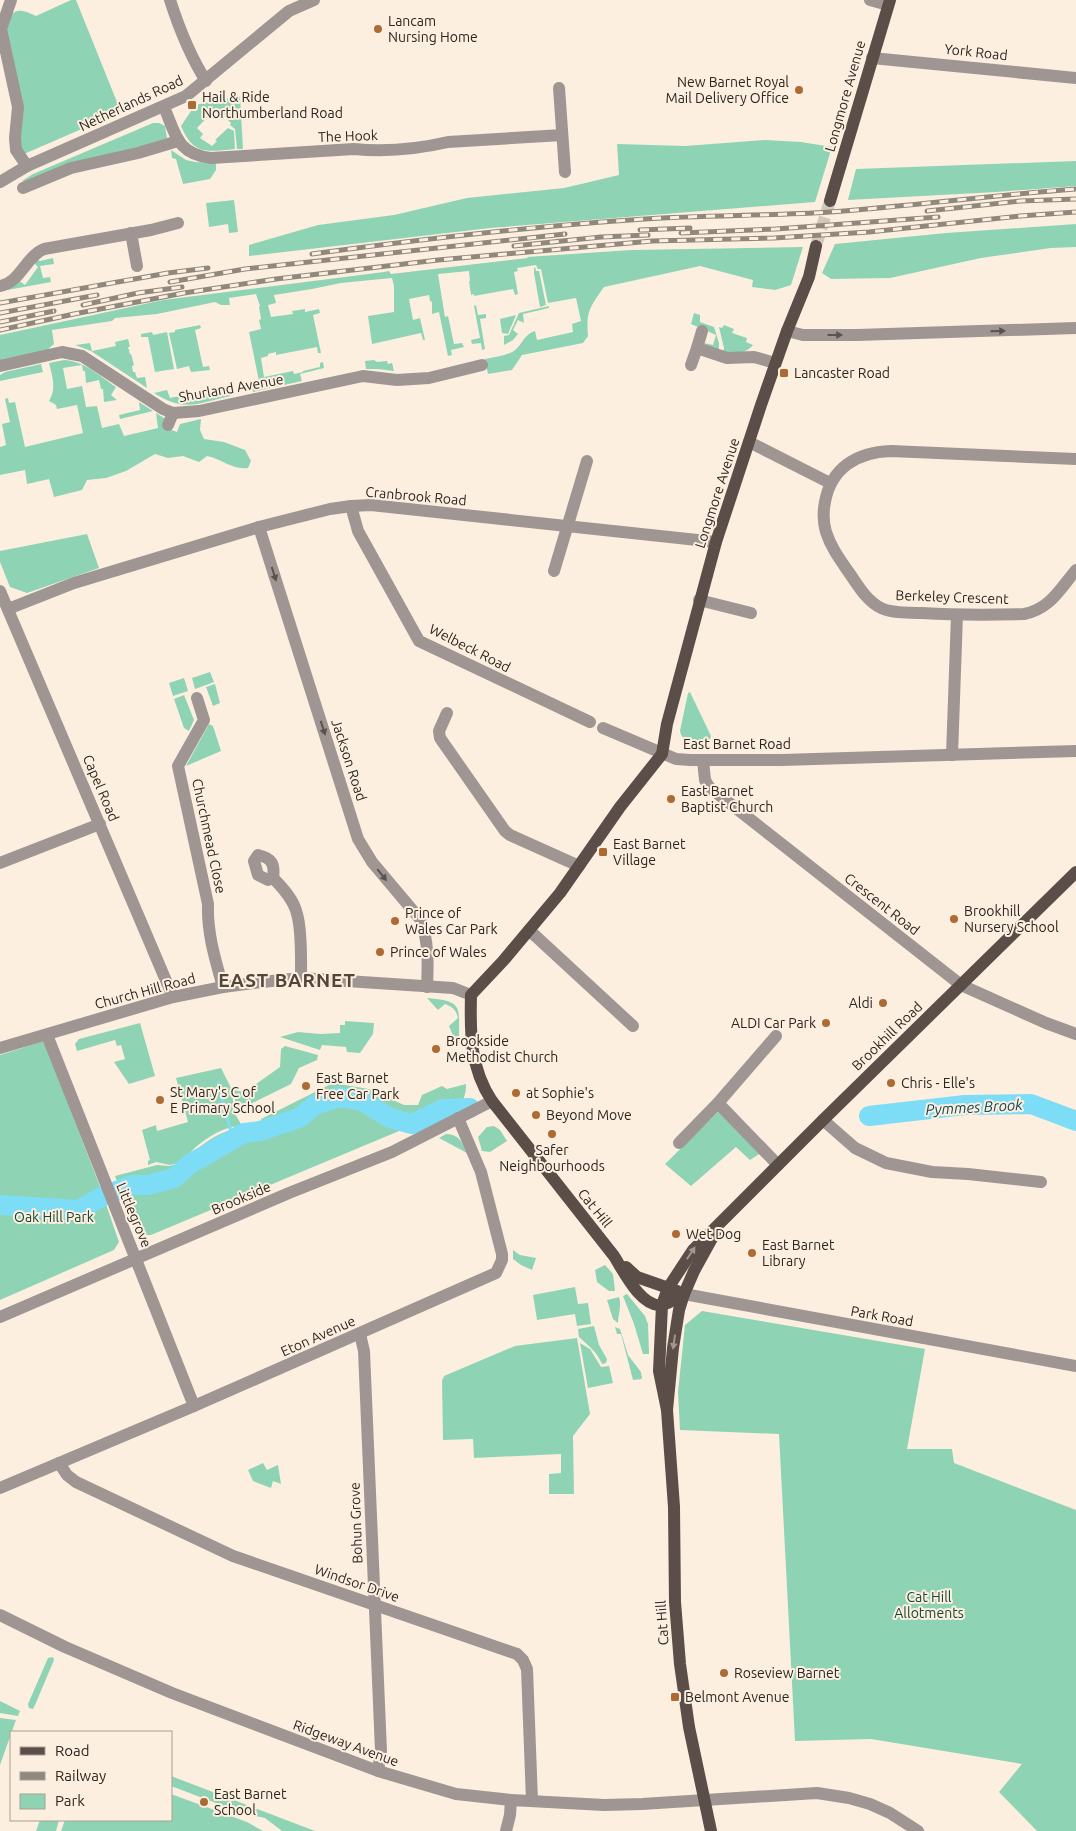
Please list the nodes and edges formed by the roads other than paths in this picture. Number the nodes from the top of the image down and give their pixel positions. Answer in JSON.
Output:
{"nodes":[{"id":1,"x":11,"y":0,"type":"edge"},
{"id":2,"x":170,"y":0,"type":"edge"},
{"id":3,"x":314,"y":0,"type":"edge"},
{"id":4,"x":870,"y":0,"type":"edge"},
{"id":5,"x":889,"y":2,"type":"edge"},
{"id":6,"x":872,"y":58,"type":"junction"},
{"id":7,"x":1076,"y":78,"type":"edge"},
{"id":8,"x":206,"y":81,"type":"junction"},
{"id":9,"x":559,"y":88,"type":"dead end"},
{"id":10,"x":164,"y":107,"type":"junction"},
{"id":11,"x":562,"y":135,"type":"junction"},
{"id":12,"x":178,"y":141,"type":"junction"},
{"id":13,"x":27,"y":166,"type":"junction"},
{"id":14,"x":565,"y":172,"type":"dead end"},
{"id":15,"x":0,"y":182,"type":"edge"},
{"id":16,"x":23,"y":188,"type":"dead end"},
{"id":17,"x":830,"y":201,"type":"tunnel mouth"},
{"id":18,"x":178,"y":223,"type":"dead end"},
{"id":19,"x":131,"y":234,"type":"junction"},
{"id":20,"x":816,"y":246,"type":"tunnel mouth"},
{"id":21,"x":137,"y":266,"type":"dead end"},
{"id":22,"x":0,"y":286,"type":"edge"},
{"id":23,"x":1076,"y":328,"type":"edge"},
{"id":24,"x":702,"y":331,"type":"dead end"},
{"id":25,"x":787,"y":331,"type":"junction"},
{"id":26,"x":696,"y":348,"type":"junction"},
{"id":27,"x":775,"y":363,"type":"junction"},
{"id":28,"x":482,"y":365,"type":"dead end"},
{"id":29,"x":691,"y":365,"type":"dead end"},
{"id":30,"x":0,"y":366,"type":"edge"},
{"id":31,"x":749,"y":442,"type":"junction"},
{"id":32,"x":1076,"y":459,"type":"edge"},
{"id":33,"x":587,"y":461,"type":"dead end"},
{"id":34,"x":830,"y":483,"type":"junction"},
{"id":35,"x":351,"y":506,"type":"junction"},
{"id":36,"x":567,"y":526,"type":"junction"},
{"id":37,"x":259,"y":527,"type":"junction"},
{"id":38,"x":716,"y":542,"type":"junction"},
{"id":39,"x":1076,"y":570,"type":"edge"},
{"id":40,"x":554,"y":571,"type":"dead end"},
{"id":41,"x":0,"y":591,"type":"edge"},
{"id":42,"x":700,"y":600,"type":"junction"},
{"id":43,"x":8,"y":609,"type":"junction"},
{"id":44,"x":751,"y":613,"type":"dead end"},
{"id":45,"x":957,"y":615,"type":"junction"},
{"id":46,"x":197,"y":698,"type":"dead end"},
{"id":47,"x":447,"y":713,"type":"dead end"},
{"id":48,"x":590,"y":722,"type":"dead end"},
{"id":49,"x":602,"y":728,"type":"dead end"},
{"id":50,"x":1076,"y":751,"type":"edge"},
{"id":51,"x":662,"y":754,"type":"junction"},
{"id":52,"x":952,"y":755,"type":"junction"},
{"id":53,"x":703,"y":760,"type":"junction"},
{"id":54,"x":100,"y":824,"type":"junction"},
{"id":55,"x":0,"y":863,"type":"edge"},
{"id":56,"x":579,"y":866,"type":"junction"},
{"id":57,"x":1076,"y":872,"type":"edge"},
{"id":58,"x":273,"y":878,"type":"dead end"},
{"id":59,"x":529,"y":930,"type":"junction"},
{"id":60,"x":301,"y":978,"type":"junction"},
{"id":61,"x":961,"y":984,"type":"junction"},
{"id":62,"x":223,"y":987,"type":"junction"},
{"id":63,"x":427,"y":987,"type":"junction"},
{"id":64,"x":471,"y":995,"type":"junction"},
{"id":65,"x":173,"y":997,"type":"junction"},
{"id":66,"x":633,"y":1026,"type":"dead end"},
{"id":67,"x":1076,"y":1034,"type":"edge"},
{"id":68,"x":47,"y":1035,"type":"junction"},
{"id":69,"x":776,"y":1036,"type":"dead end"},
{"id":70,"x":0,"y":1048,"type":"edge"},
{"id":71,"x":492,"y":1101,"type":"junction"},
{"id":72,"x":718,"y":1103,"type":"junction"},
{"id":73,"x":463,"y":1116,"type":"junction"},
{"id":74,"x":823,"y":1120,"type":"junction"},
{"id":75,"x":679,"y":1143,"type":"dead end"},
{"id":76,"x":778,"y":1165,"type":"junction"},
{"id":77,"x":1041,"y":1182,"type":"dead end"},
{"id":78,"x":720,"y":1224,"type":"junction"},
{"id":79,"x":614,"y":1256,"type":"junction"},
{"id":80,"x":136,"y":1259,"type":"junction"},
{"id":81,"x":668,"y":1288,"type":"junction"},
{"id":82,"x":684,"y":1294,"type":"junction"},
{"id":83,"x":662,"y":1305,"type":"junction"},
{"id":84,"x":0,"y":1317,"type":"edge"},
{"id":85,"x":360,"y":1334,"type":"junction"},
{"id":86,"x":1076,"y":1366,"type":"edge"},
{"id":87,"x":194,"y":1406,"type":"junction"},
{"id":88,"x":668,"y":1410,"type":"junction"},
{"id":89,"x":59,"y":1463,"type":"junction"},
{"id":90,"x":0,"y":1488,"type":"edge"},
{"id":91,"x":375,"y":1605,"type":"junction"},
{"id":92,"x":0,"y":1615,"type":"edge"},
{"id":93,"x":378,"y":1771,"type":"junction"},
{"id":94,"x":512,"y":1800,"type":"junction"},
{"id":95,"x":705,"y":1800,"type":"junction"},
{"id":96,"x":532,"y":1801,"type":"junction"},
{"id":97,"x":506,"y":1831,"type":"edge"},
{"id":98,"x":711,"y":1831,"type":"edge"},
{"id":99,"x":918,"y":1831,"type":"edge"}],
"edges":[{"from":1,"to":13,"type":"street"},
{"from":2,"to":8,"type":"street"},
{"from":3,"to":8,"type":"street","name":"Netherlands Road"},
{"from":4,"to":5,"type":"street"},
{"from":5,"to":6,"type":"main road","name":"Longmore Avenue"},
{"from":6,"to":7,"type":"street","name":"York Road"},
{"from":6,"to":17,"type":"main road","name":"Longmore Avenue"},
{"from":8,"to":10,"type":"street","name":"Netherlands Road"},
{"from":9,"to":11,"type":"street"},
{"from":10,"to":12,"type":"street","name":"The Hook"},
{"from":10,"to":13,"type":"street","name":"Netherlands Road"},
{"from":11,"to":12,"type":"street","name":"The Hook"},
{"from":11,"to":14,"type":"street"},
{"from":12,"to":16,"type":"street"},
{"from":13,"to":15,"type":"street","name":"Netherlands Road"},
{"from":18,"to":19,"type":"street"},
{"from":19,"to":21,"type":"street"},
{"from":19,"to":22,"type":"street"},
{"from":20,"to":25,"type":"main road","name":"Longmore Avenue"},
{"from":25,"to":23,"type":"street","one_way":true},
{"from":24,"to":26,"type":"street"},
{"from":25,"to":27,"type":"main road","name":"Longmore Avenue"},
{"from":26,"to":27,"type":"street"},
{"from":26,"to":29,"type":"street"},
{"from":27,"to":31,"type":"main road","name":"Longmore Avenue"},
{"from":28,"to":30,"type":"street","name":"Shurland Avenue"},
{"from":31,"to":34,"type":"street"},
{"from":31,"to":38,"type":"main road","name":"Longmore Avenue"},
{"from":32,"to":34,"type":"street","name":"Berkeley Crescent"},
{"from":33,"to":36,"type":"street"},
{"from":34,"to":45,"type":"street","name":"Berkeley Crescent"},
{"from":35,"to":36,"type":"street","name":"Cranbrook Road"},
{"from":35,"to":37,"type":"street","name":"Cranbrook Road"},
{"from":35,"to":48,"type":"street","name":"Welbeck Road"},
{"from":36,"to":38,"type":"street","name":"Cranbrook Road"},
{"from":36,"to":40,"type":"street"},
{"from":37,"to":43,"type":"street","name":"Cranbrook Road"},
{"from":37,"to":63,"type":"street","name":"Jackson Road","one_way":true},
{"from":38,"to":42,"type":"main road","name":"Longmore Avenue"},
{"from":39,"to":45,"type":"street","name":"Berkeley Crescent"},
{"from":41,"to":43,"type":"street","name":"Capel Road"},
{"from":42,"to":44,"type":"street"},
{"from":42,"to":51,"type":"main road","name":"Longmore Avenue"},
{"from":43,"to":54,"type":"street","name":"Capel Road"},
{"from":45,"to":52,"type":"street"},
{"from":46,"to":62,"type":"street","name":"Churchmead Close"},
{"from":47,"to":56,"type":"street"},
{"from":49,"to":51,"type":"street","name":"East Barnet Road"},
{"from":50,"to":52,"type":"street","name":"East Barnet Road"},
{"from":51,"to":53,"type":"street","name":"East Barnet Road"},
{"from":51,"to":56,"type":"main road"},
{"from":52,"to":53,"type":"street","name":"East Barnet Road"},
{"from":53,"to":61,"type":"street","name":"Crescent Road"},
{"from":54,"to":55,"type":"street"},
{"from":54,"to":65,"type":"street","name":"Capel Road"},
{"from":56,"to":59,"type":"main road"},
{"from":57,"to":61,"type":"main road","name":"Brookhill Road"},
{"from":58,"to":60,"type":"street"},
{"from":59,"to":64,"type":"main road"},
{"from":59,"to":66,"type":"street"},
{"from":60,"to":62,"type":"street","name":"Church Hill Road"},
{"from":60,"to":63,"type":"street","name":"Church Hill Road"},
{"from":61,"to":67,"type":"street","name":"Crescent Road"},
{"from":61,"to":74,"type":"main road","name":"Brookhill Road"},
{"from":62,"to":65,"type":"street","name":"Church Hill Road"},
{"from":63,"to":64,"type":"street"},
{"from":64,"to":71,"type":"main road","name":"Cat Hill"},
{"from":65,"to":68,"type":"street","name":"Church Hill Road"},
{"from":68,"to":70,"type":"street","name":"Church Hill Road"},
{"from":68,"to":80,"type":"street","name":"Littlegrove"},
{"from":69,"to":72,"type":"street"},
{"from":71,"to":73,"type":"street","name":"Brookside"},
{"from":71,"to":79,"type":"main road","name":"Cat Hill"},
{"from":72,"to":75,"type":"street"},
{"from":72,"to":76,"type":"street"},
{"from":73,"to":80,"type":"street","name":"Brookside"},
{"from":73,"to":85,"type":"street","name":"Eton Avenue"},
{"from":74,"to":76,"type":"main road","name":"Brookhill Road"},
{"from":74,"to":77,"type":"street"},
{"from":76,"to":78,"type":"main road","name":"Brookhill Road"},
{"from":81,"to":78,"type":"main road","name":"Brookhill Road","one_way":true},
{"from":78,"to":82,"type":"main road","name":"Brookhill Road"},
{"from":79,"to":81,"type":"main road","name":"Cat Hill"},
{"from":79,"to":83,"type":"main road","name":"Cat Hill"},
{"from":80,"to":84,"type":"street","name":"Brookside"},
{"from":80,"to":87,"type":"street","name":"Littlegrove"},
{"from":81,"to":82,"type":"main road","name":"Cat Hill"},
{"from":81,"to":83,"type":"main road","name":"Cat Hill"},
{"from":82,"to":83,"type":"main road"},
{"from":82,"to":86,"type":"street","name":"Park Road"},
{"from":82,"to":88,"type":"main road","name":"Cat Hill","one_way":true},
{"from":83,"to":88,"type":"main road","name":"Cat Hill"},
{"from":85,"to":87,"type":"street","name":"Eton Avenue"},
{"from":85,"to":91,"type":"street","name":"Bohun Grove"},
{"from":87,"to":89,"type":"street","name":"Eton Avenue"},
{"from":88,"to":95,"type":"main road","name":"Cat Hill"},
{"from":89,"to":90,"type":"street","name":"Eton Avenue"},
{"from":89,"to":91,"type":"street","name":"Windsor Drive"},
{"from":91,"to":93,"type":"street","name":"Bohun Grove"},
{"from":91,"to":96,"type":"street","name":"Windsor Drive"},
{"from":92,"to":93,"type":"street","name":"Ridgeway Avenue"},
{"from":93,"to":94,"type":"street","name":"Ridgeway Avenue"},
{"from":94,"to":96,"type":"street","name":"Ridgeway Avenue"},
{"from":94,"to":97,"type":"street"},
{"from":95,"to":96,"type":"street","name":"Ridgeway Avenue"},
{"from":95,"to":98,"type":"main road","name":"Cat Hill"},
{"from":95,"to":99,"type":"street"}]}
